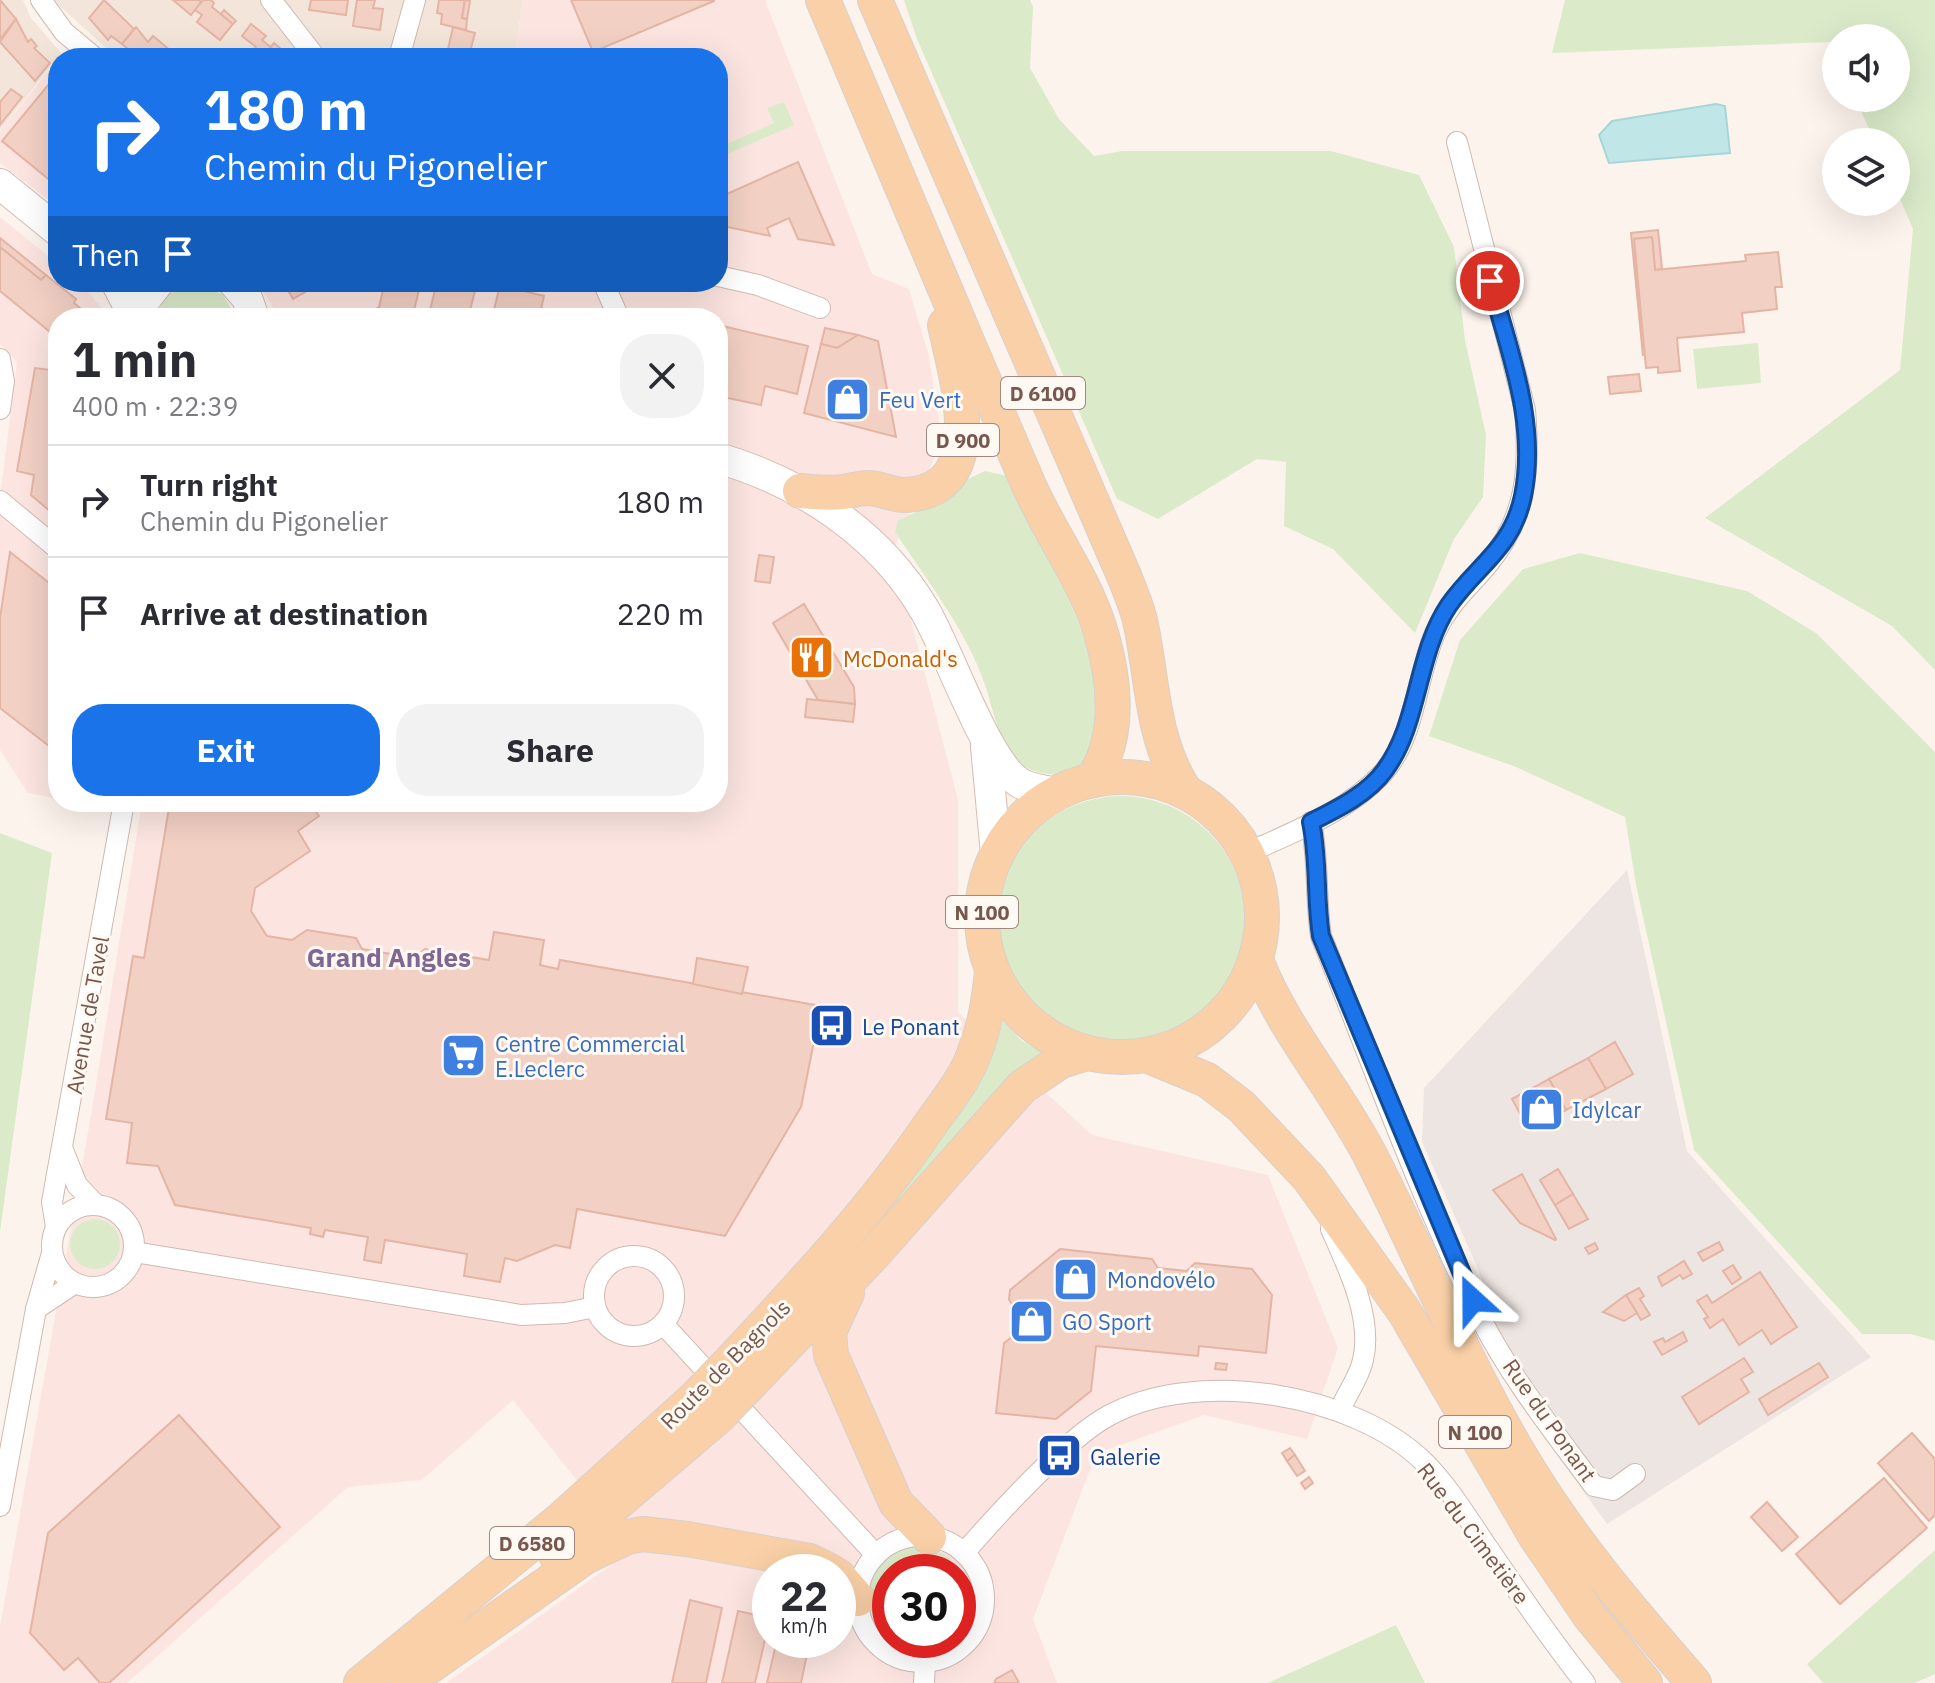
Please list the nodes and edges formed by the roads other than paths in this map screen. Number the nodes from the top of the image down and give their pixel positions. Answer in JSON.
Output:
{"nodes":[{"id":1,"x":41,"y":0,"type":"edge"},
{"id":2,"x":271,"y":0,"type":"edge"},
{"id":3,"x":415,"y":0,"type":"edge"},
{"id":4,"x":823,"y":0,"type":"edge"},
{"id":5,"x":875,"y":0,"type":"edge"},
{"id":6,"x":83,"y":48,"type":"edge"},
{"id":7,"x":308,"y":48,"type":"edge"},
{"id":8,"x":402,"y":48,"type":"edge"},
{"id":9,"x":1457,"y":142,"type":"dead end"},
{"id":10,"x":0,"y":184,"type":"edge"},
{"id":11,"x":48,"y":223,"type":"edge"},
{"id":12,"x":929,"y":250,"type":"junction"},
{"id":13,"x":728,"y":278,"type":"edge"},
{"id":14,"x":820,"y":308,"type":"dead end"},
{"id":15,"x":0,"y":359,"type":"edge"},
{"id":16,"x":0,"y":409,"type":"edge"},
{"id":17,"x":728,"y":462,"type":"edge"},
{"id":18,"x":800,"y":491,"type":"junction"},
{"id":19,"x":0,"y":501,"type":"edge"},
{"id":20,"x":48,"y":541,"type":"edge"},
{"id":21,"x":984,"y":737,"type":"junction"},
{"id":22,"x":1093,"y":779,"type":"junction"},
{"id":23,"x":1185,"y":791,"type":"junction"},
{"id":24,"x":1055,"y":793,"type":"junction"},
{"id":25,"x":122,"y":812,"type":"edge"},
{"id":26,"x":1311,"y":822,"type":"junction"},
{"id":27,"x":1247,"y":853,"type":"junction"},
{"id":28,"x":996,"y":854,"type":"junction"},
{"id":29,"x":1256,"y":960,"type":"junction"},
{"id":30,"x":992,"y":971,"type":"junction"},
{"id":31,"x":1087,"y":1053,"type":"junction"},
{"id":32,"x":1149,"y":1056,"type":"junction"},
{"id":33,"x":63,"y":1150,"type":"junction"},
{"id":34,"x":1309,"y":1178,"type":"junction"},
{"id":35,"x":95,"y":1204,"type":"junction"},
{"id":36,"x":56,"y":1227,"type":"junction"},
{"id":37,"x":134,"y":1252,"type":"junction"},
{"id":38,"x":52,"y":1253,"type":"junction"},
{"id":39,"x":872,"y":1256,"type":"junction"},
{"id":40,"x":75,"y":1283,"type":"junction"},
{"id":41,"x":595,"y":1307,"type":"junction"},
{"id":42,"x":36,"y":1309,"type":"junction"},
{"id":43,"x":663,"y":1324,"type":"junction"},
{"id":44,"x":738,"y":1376,"type":"junction"},
{"id":45,"x":707,"y":1406,"type":"junction"},
{"id":46,"x":1340,"y":1410,"type":"junction"},
{"id":47,"x":1635,"y":1474,"type":"dead end"},
{"id":48,"x":0,"y":1506,"type":"edge"},
{"id":49,"x":929,"y":1537,"type":"junction"},
{"id":50,"x":964,"y":1553,"type":"junction"},
{"id":51,"x":771,"y":1554,"type":"edge"},
{"id":52,"x":875,"y":1554,"type":"edge"},
{"id":53,"x":877,"y":1554,"type":"edge"},
{"id":54,"x":872,"y":1561,"type":"edge"},
{"id":55,"x":856,"y":1580,"type":"edge"},
{"id":56,"x":856,"y":1606,"type":"edge"},
{"id":57,"x":925,"y":1673,"type":"edge"},
{"id":58,"x":361,"y":1683,"type":"edge"},
{"id":59,"x":397,"y":1683,"type":"edge"},
{"id":60,"x":406,"y":1683,"type":"edge"},
{"id":61,"x":1585,"y":1683,"type":"edge"},
{"id":62,"x":1645,"y":1683,"type":"edge"},
{"id":63,"x":1694,"y":1683,"type":"edge"}],
"edges":[{"from":1,"to":6,"type":"street"},
{"from":2,"to":7,"type":"street"},
{"from":3,"to":8,"type":"street"},
{"from":4,"to":12,"type":"main road","number":"D 6100"},
{"from":5,"to":23,"type":"main road","number":"D 6100"},
{"from":9,"to":26,"type":"street"},
{"from":10,"to":11,"type":"main road"},
{"from":12,"to":18,"type":"main road","number":"D 900"},
{"from":12,"to":22,"type":"main road","number":"D 6100"},
{"from":13,"to":14,"type":"street"},
{"from":15,"to":16,"type":"street"},
{"from":17,"to":18,"type":"main road","number":"D 900"},
{"from":18,"to":21,"type":"main road","number":"D 900"},
{"from":19,"to":20,"type":"street"},
{"from":21,"to":24,"type":"main road","number":"D 900"},
{"from":21,"to":28,"type":"main road","number":"D 900"},
{"from":22,"to":23,"type":"main road","number":"N 100"},
{"from":22,"to":24,"type":"main road","number":"N 100"},
{"from":23,"to":27,"type":"main road","number":"N 100"},
{"from":24,"to":28,"type":"main road","number":"N 100"},
{"from":25,"to":33,"type":"street","name":"Avenue de Tavel"},
{"from":26,"to":27,"type":"street"},
{"from":26,"to":47,"type":"street","name":"Rue du Ponant"},
{"from":27,"to":29,"type":"main road","number":"N 100"},
{"from":28,"to":30,"type":"main road","number":"N 100"},
{"from":29,"to":32,"type":"main road","number":"N 100"},
{"from":29,"to":63,"type":"main road","number":"N 100"},
{"from":30,"to":31,"type":"main road","number":"N 100"},
{"from":30,"to":44,"type":"main road","name":"Route de Bagnols","number":"D 6580"},
{"from":31,"to":32,"type":"main road","number":"N 100"},
{"from":31,"to":39,"type":"main road","name":"Route de Bagnols","number":"D 6580"},
{"from":32,"to":34,"type":"main road","number":"N 100"},
{"from":33,"to":35,"type":"street"},
{"from":33,"to":36,"type":"street","name":"Avenue de Tavel"},
{"from":34,"to":46,"type":"street"},
{"from":34,"to":62,"type":"main road","number":"N 100"},
{"from":35,"to":36,"type":"street"},
{"from":35,"to":37,"type":"street"},
{"from":36,"to":38,"type":"street"},
{"from":37,"to":40,"type":"street"},
{"from":37,"to":41,"type":"street"},
{"from":38,"to":40,"type":"street"},
{"from":38,"to":42,"type":"street"},
{"from":39,"to":44,"type":"main road","name":"Route de Bagnols","number":"D 6580"},
{"from":39,"to":49,"type":"main road"},
{"from":40,"to":42,"type":"street"},
{"from":41,"to":43,"type":"street"},
{"from":41,"to":43,"type":"street"},
{"from":42,"to":48,"type":"street"},
{"from":43,"to":52,"type":"street"},
{"from":44,"to":45,"type":"main road","name":"Route de Bagnols","number":"D 6580","bridge":true},
{"from":45,"to":58,"type":"main road","name":"Route de Bagnols","number":"D 6580"},
{"from":45,"to":59,"type":"main road","name":"Route de Bagnols","number":"D 6580"},
{"from":46,"to":50,"type":"street","name":"Rue du Cimetière"},
{"from":46,"to":61,"type":"street","name":"Rue du Cimetière"},
{"from":49,"to":50,"type":"street"},
{"from":49,"to":53,"type":"street"},
{"from":50,"to":57,"type":"street"},
{"from":51,"to":60,"type":"main road"},
{"from":54,"to":55,"type":"street"},
{"from":56,"to":57,"type":"street"}]}
